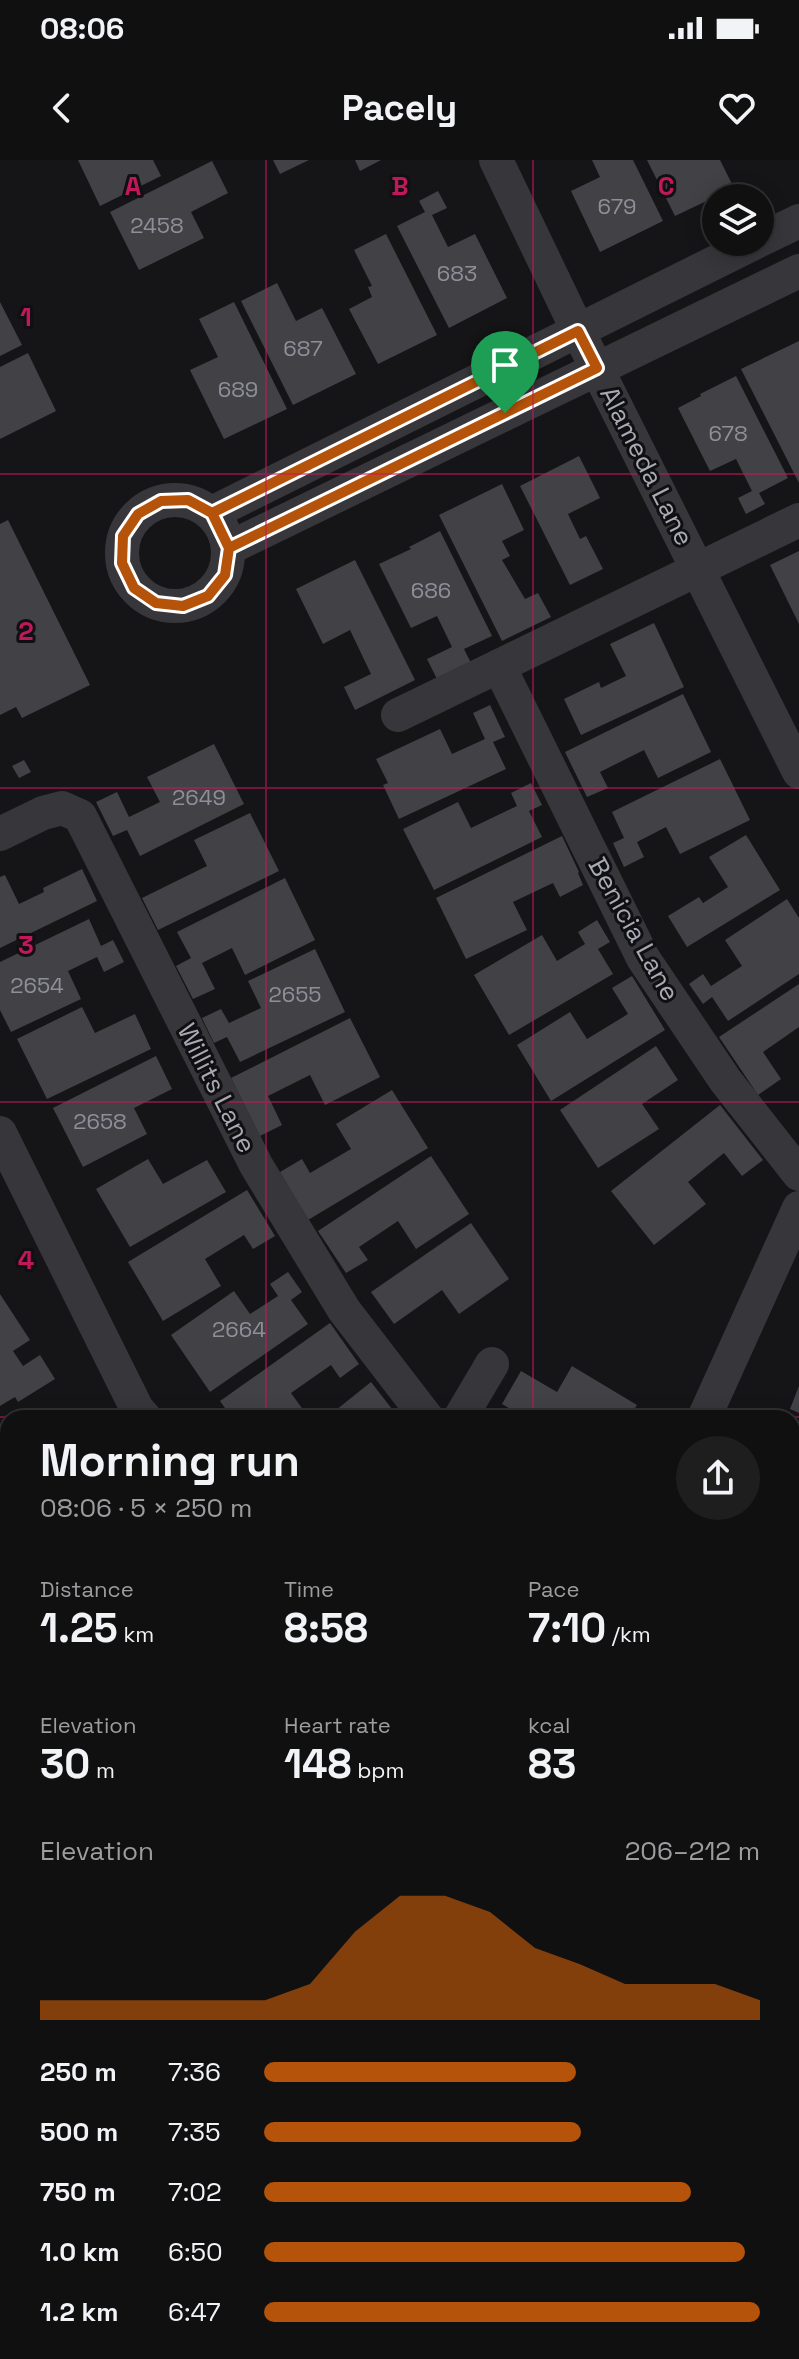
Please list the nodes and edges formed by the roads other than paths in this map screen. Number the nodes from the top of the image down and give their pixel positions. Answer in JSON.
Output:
{"nodes":[{"id":1,"x":496,"y":160,"type":"edge"},
{"id":2,"x":799,"y":221,"type":"edge"},
{"id":3,"x":774,"y":233,"type":"edge"},
{"id":4,"x":728,"y":256,"type":"edge"},
{"id":5,"x":799,"y":271,"type":"edge"},
{"id":6,"x":578,"y":331,"type":"junction"},
{"id":7,"x":597,"y":368,"type":"junction"},
{"id":8,"x":212,"y":513,"type":"junction"},
{"id":9,"x":799,"y":520,"type":"edge"},
{"id":10,"x":229,"y":548,"type":"junction"},
{"id":11,"x":699,"y":571,"type":"junction"},
{"id":12,"x":499,"y":666,"type":"junction"},
{"id":13,"x":398,"y":715,"type":"dead end"},
{"id":14,"x":799,"y":772,"type":"edge"},
{"id":15,"x":0,"y":834,"type":"edge"},
{"id":16,"x":0,"y":1133,"type":"edge"},
{"id":17,"x":799,"y":1174,"type":"edge"},
{"id":18,"x":799,"y":1208,"type":"edge"},
{"id":19,"x":492,"y":1364,"type":"dead end"},
{"id":20,"x":132,"y":1410,"type":"edge"},
{"id":21,"x":421,"y":1410,"type":"edge"},
{"id":22,"x":465,"y":1410,"type":"edge"},
{"id":23,"x":708,"y":1410,"type":"edge"}],
"edges":[{"from":1,"to":6,"type":"street","name":"Alameda Lane"},
{"from":2,"to":3,"type":"street"},
{"from":4,"to":6,"type":"street"},
{"from":5,"to":7,"type":"street"},
{"from":6,"to":7,"type":"street","name":"Alameda Lane"},
{"from":6,"to":8,"type":"street"},
{"from":7,"to":10,"type":"street"},
{"from":7,"to":11,"type":"street","name":"Alameda Lane"},
{"from":8,"to":10,"type":"street"},
{"from":8,"to":10,"type":"street"},
{"from":9,"to":11,"type":"street"},
{"from":11,"to":12,"type":"street"},
{"from":11,"to":14,"type":"street","name":"Alameda Lane"},
{"from":12,"to":13,"type":"street"},
{"from":12,"to":17,"type":"street","name":"Benicia Lane"},
{"from":15,"to":21,"type":"street","name":"Willits Lane"},
{"from":16,"to":20,"type":"street"},
{"from":18,"to":23,"type":"street"},
{"from":19,"to":22,"type":"street"}]}
